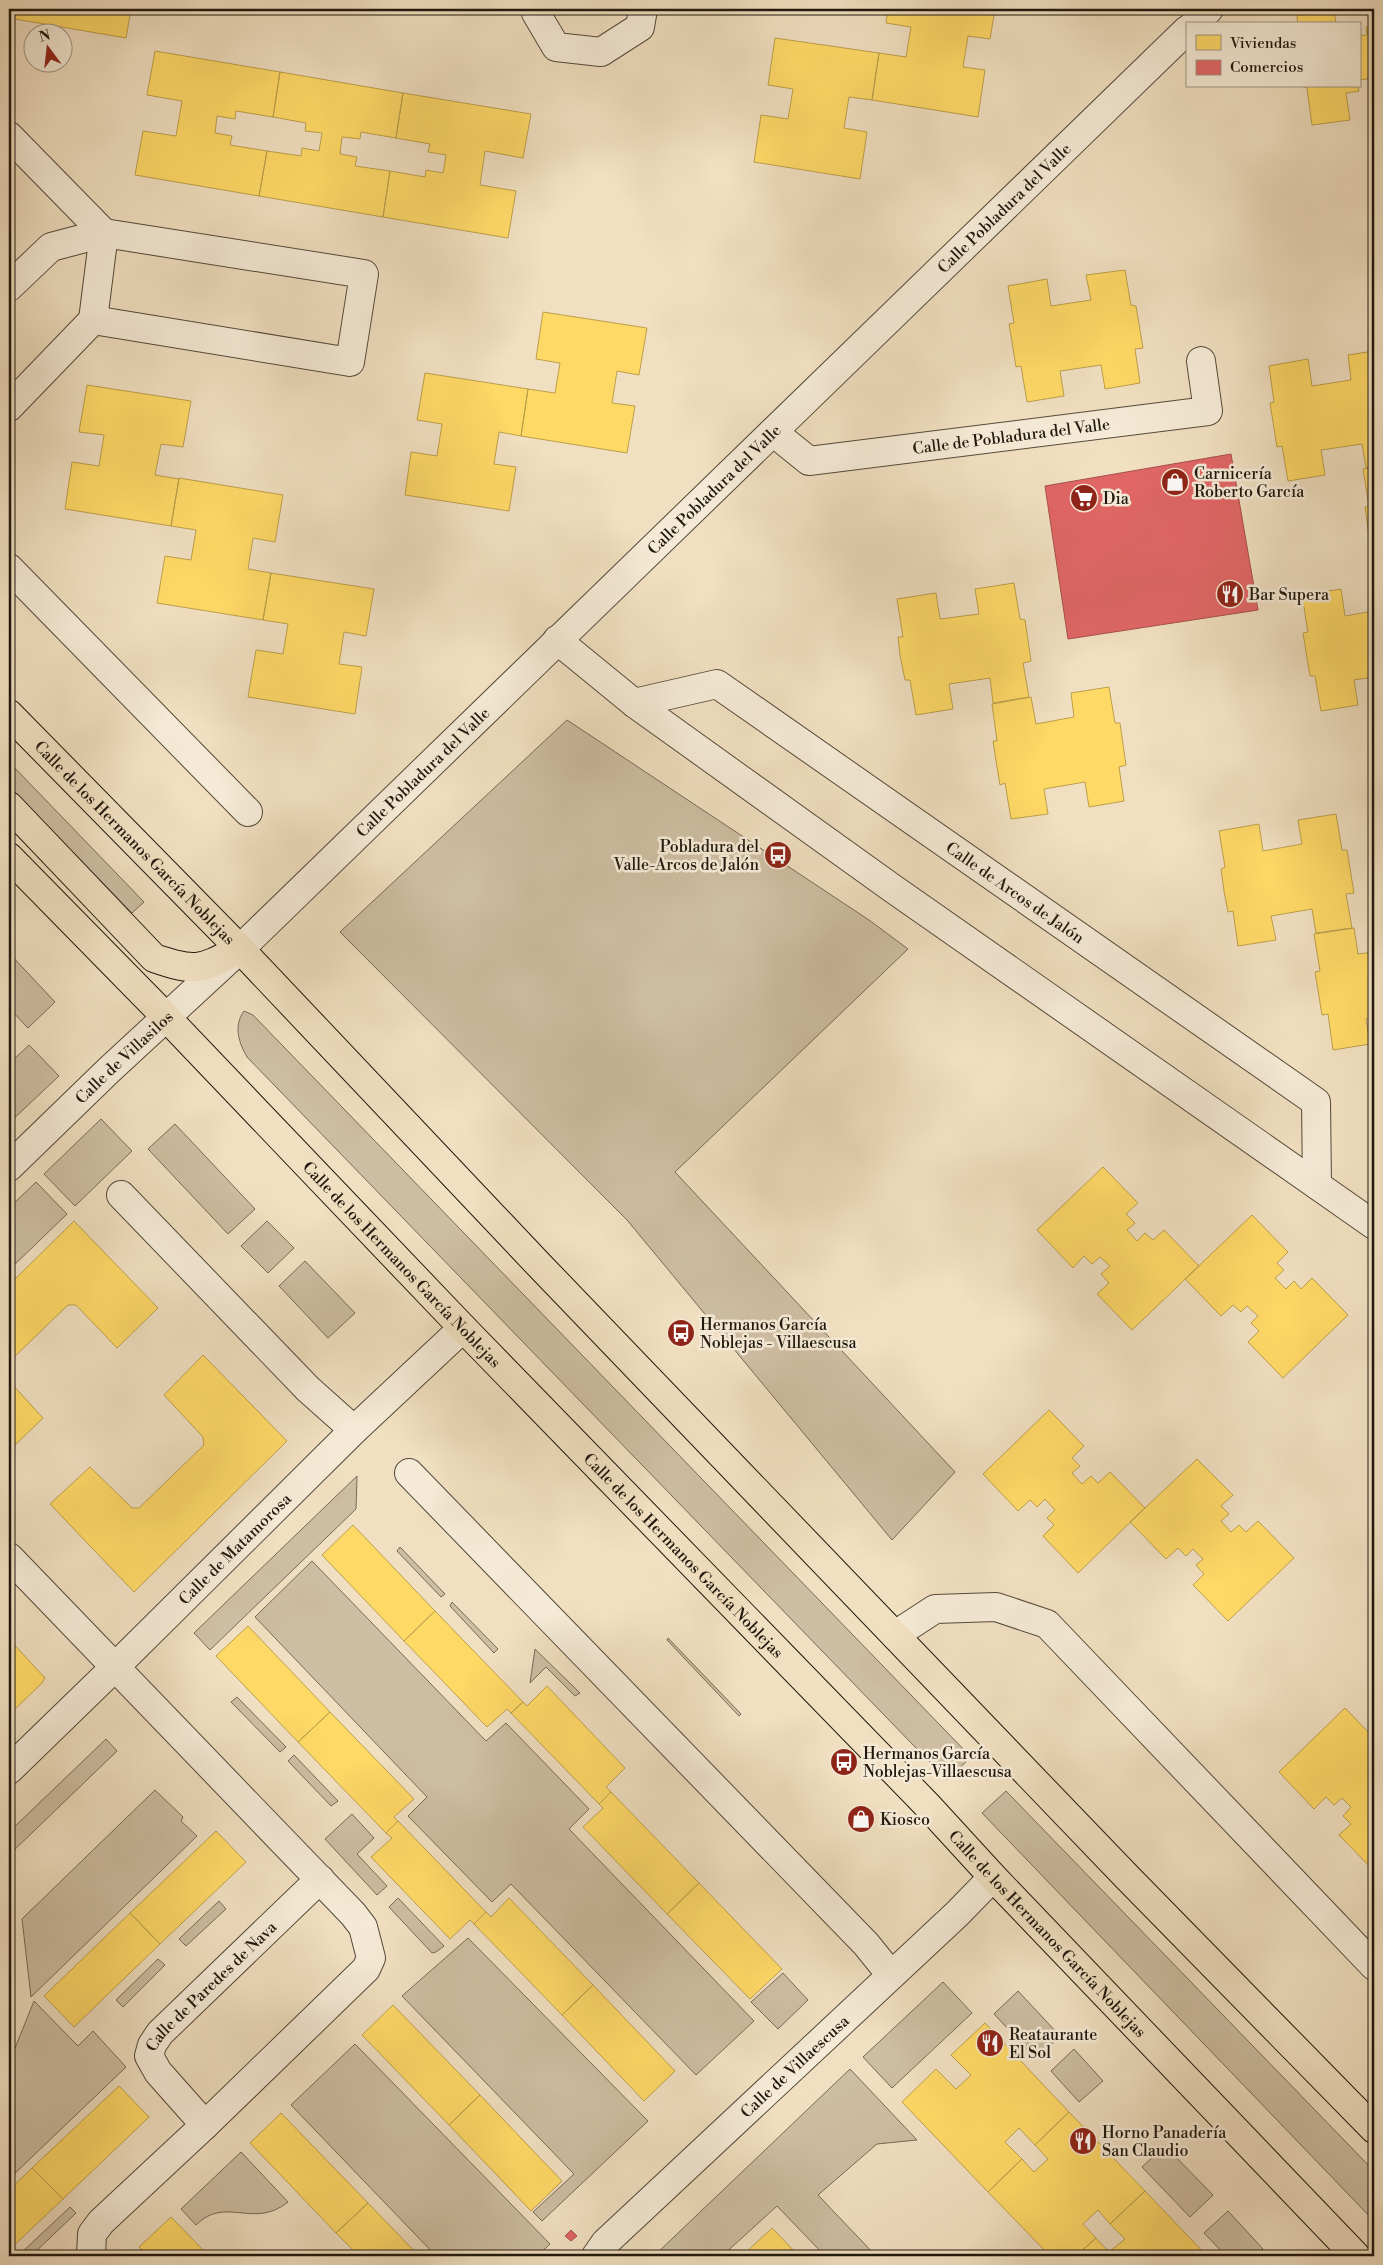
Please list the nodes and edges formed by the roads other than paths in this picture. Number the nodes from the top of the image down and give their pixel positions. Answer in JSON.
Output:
{"nodes":[{"id":1,"x":537,"y":9,"type":"edge"},
{"id":2,"x":643,"y":9,"type":"edge"},
{"id":3,"x":1209,"y":9,"type":"edge"},
{"id":4,"x":1196,"y":22,"type":"edge"},
{"id":5,"x":1186,"y":31,"type":"edge"},
{"id":6,"x":9,"y":136,"type":"edge"},
{"id":7,"x":104,"y":233,"type":"junction"},
{"id":8,"x":9,"y":286,"type":"edge"},
{"id":9,"x":93,"y":320,"type":"junction"},
{"id":10,"x":1201,"y":360,"type":"dead end"},
{"id":11,"x":9,"y":407,"type":"edge"},
{"id":12,"x":773,"y":432,"type":"junction"},
{"id":13,"x":9,"y":568,"type":"edge"},
{"id":14,"x":557,"y":640,"type":"junction"},
{"id":15,"x":634,"y":704,"type":"junction"},
{"id":16,"x":9,"y":714,"type":"edge"},
{"id":17,"x":9,"y":806,"type":"edge"},
{"id":18,"x":248,"y":812,"type":"dead end"},
{"id":19,"x":9,"y":857,"type":"edge"},
{"id":20,"x":240,"y":949,"type":"junction"},
{"id":21,"x":166,"y":1017,"type":"junction"},
{"id":22,"x":9,"y":1167,"type":"edge"},
{"id":23,"x":1317,"y":1185,"type":"junction"},
{"id":24,"x":121,"y":1195,"type":"dead end"},
{"id":25,"x":1374,"y":1225,"type":"edge"},
{"id":26,"x":463,"y":1328,"type":"junction"},
{"id":27,"x":354,"y":1430,"type":"junction"},
{"id":28,"x":409,"y":1473,"type":"dead end"},
{"id":29,"x":9,"y":1557,"type":"edge"},
{"id":30,"x":895,"y":1634,"type":"junction"},
{"id":31,"x":114,"y":1668,"type":"junction"},
{"id":32,"x":9,"y":1770,"type":"edge"},
{"id":33,"x":993,"y":1877,"type":"junction"},
{"id":34,"x":320,"y":1879,"type":"junction"},
{"id":35,"x":1374,"y":1966,"type":"edge"},
{"id":36,"x":891,"y":1975,"type":"junction"},
{"id":37,"x":205,"y":2126,"type":"junction"},
{"id":38,"x":1374,"y":2129,"type":"edge"},
{"id":39,"x":1352,"y":2255,"type":"edge"},
{"id":40,"x":90,"y":2256,"type":"edge"},
{"id":41,"x":596,"y":2256,"type":"edge"}],
"edges":[{"from":1,"to":2,"type":"street"},
{"from":3,"to":4,"type":"street"},
{"from":5,"to":12,"type":"street","name":"Calle Pobladura del Valle"},
{"from":6,"to":7,"type":"street"},
{"from":7,"to":8,"type":"street"},
{"from":7,"to":9,"type":"street"},
{"from":7,"to":9,"type":"street"},
{"from":9,"to":11,"type":"street"},
{"from":10,"to":12,"type":"street","name":"Calle de Pobladura del Valle"},
{"from":12,"to":14,"type":"street","name":"Calle Pobladura del Valle"},
{"from":13,"to":18,"type":"street"},
{"from":14,"to":15,"type":"street"},
{"from":14,"to":20,"type":"street","name":"Calle Pobladura del Valle"},
{"from":15,"to":23,"type":"street"},
{"from":15,"to":23,"type":"street","name":"Calle de Arcos de Jalón"},
{"from":16,"to":20,"type":"main road","name":"Calle de los Hermanos García Noblejas"},
{"from":17,"to":20,"type":"main road","name":"Calle de los Hermanos García Noblejas"},
{"from":19,"to":21,"type":"main road","name":"Calle de los Hermanos García Noblejas"},
{"from":20,"to":21,"type":"street","name":"Calle de Villasilos"},
{"from":20,"to":30,"type":"main road","name":"Calle de los Hermanos García Noblejas"},
{"from":21,"to":22,"type":"street","name":"Calle de Villasilos"},
{"from":21,"to":26,"type":"main road","name":"Calle de los Hermanos García Noblejas"},
{"from":23,"to":25,"type":"street"},
{"from":24,"to":27,"type":"street"},
{"from":26,"to":27,"type":"street","name":"Calle de Matamorosa"},
{"from":26,"to":33,"type":"main road","name":"Calle de los Hermanos García Noblejas"},
{"from":27,"to":31,"type":"street","name":"Calle de Matamorosa"},
{"from":28,"to":36,"type":"street"},
{"from":29,"to":31,"type":"street"},
{"from":30,"to":35,"type":"street"},
{"from":30,"to":38,"type":"main road","name":"Calle de los Hermanos García Noblejas"},
{"from":31,"to":32,"type":"street","name":"Calle de Matamorosa"},
{"from":31,"to":34,"type":"street"},
{"from":33,"to":36,"type":"street","name":"Calle de Villaescusa"},
{"from":33,"to":39,"type":"main road","name":"Calle de los Hermanos García Noblejas"},
{"from":34,"to":37,"type":"street"},
{"from":34,"to":37,"type":"street","name":"Calle de Paredes de Nava"},
{"from":36,"to":41,"type":"street","name":"Calle de Villaescusa"},
{"from":37,"to":40,"type":"street"}]}
